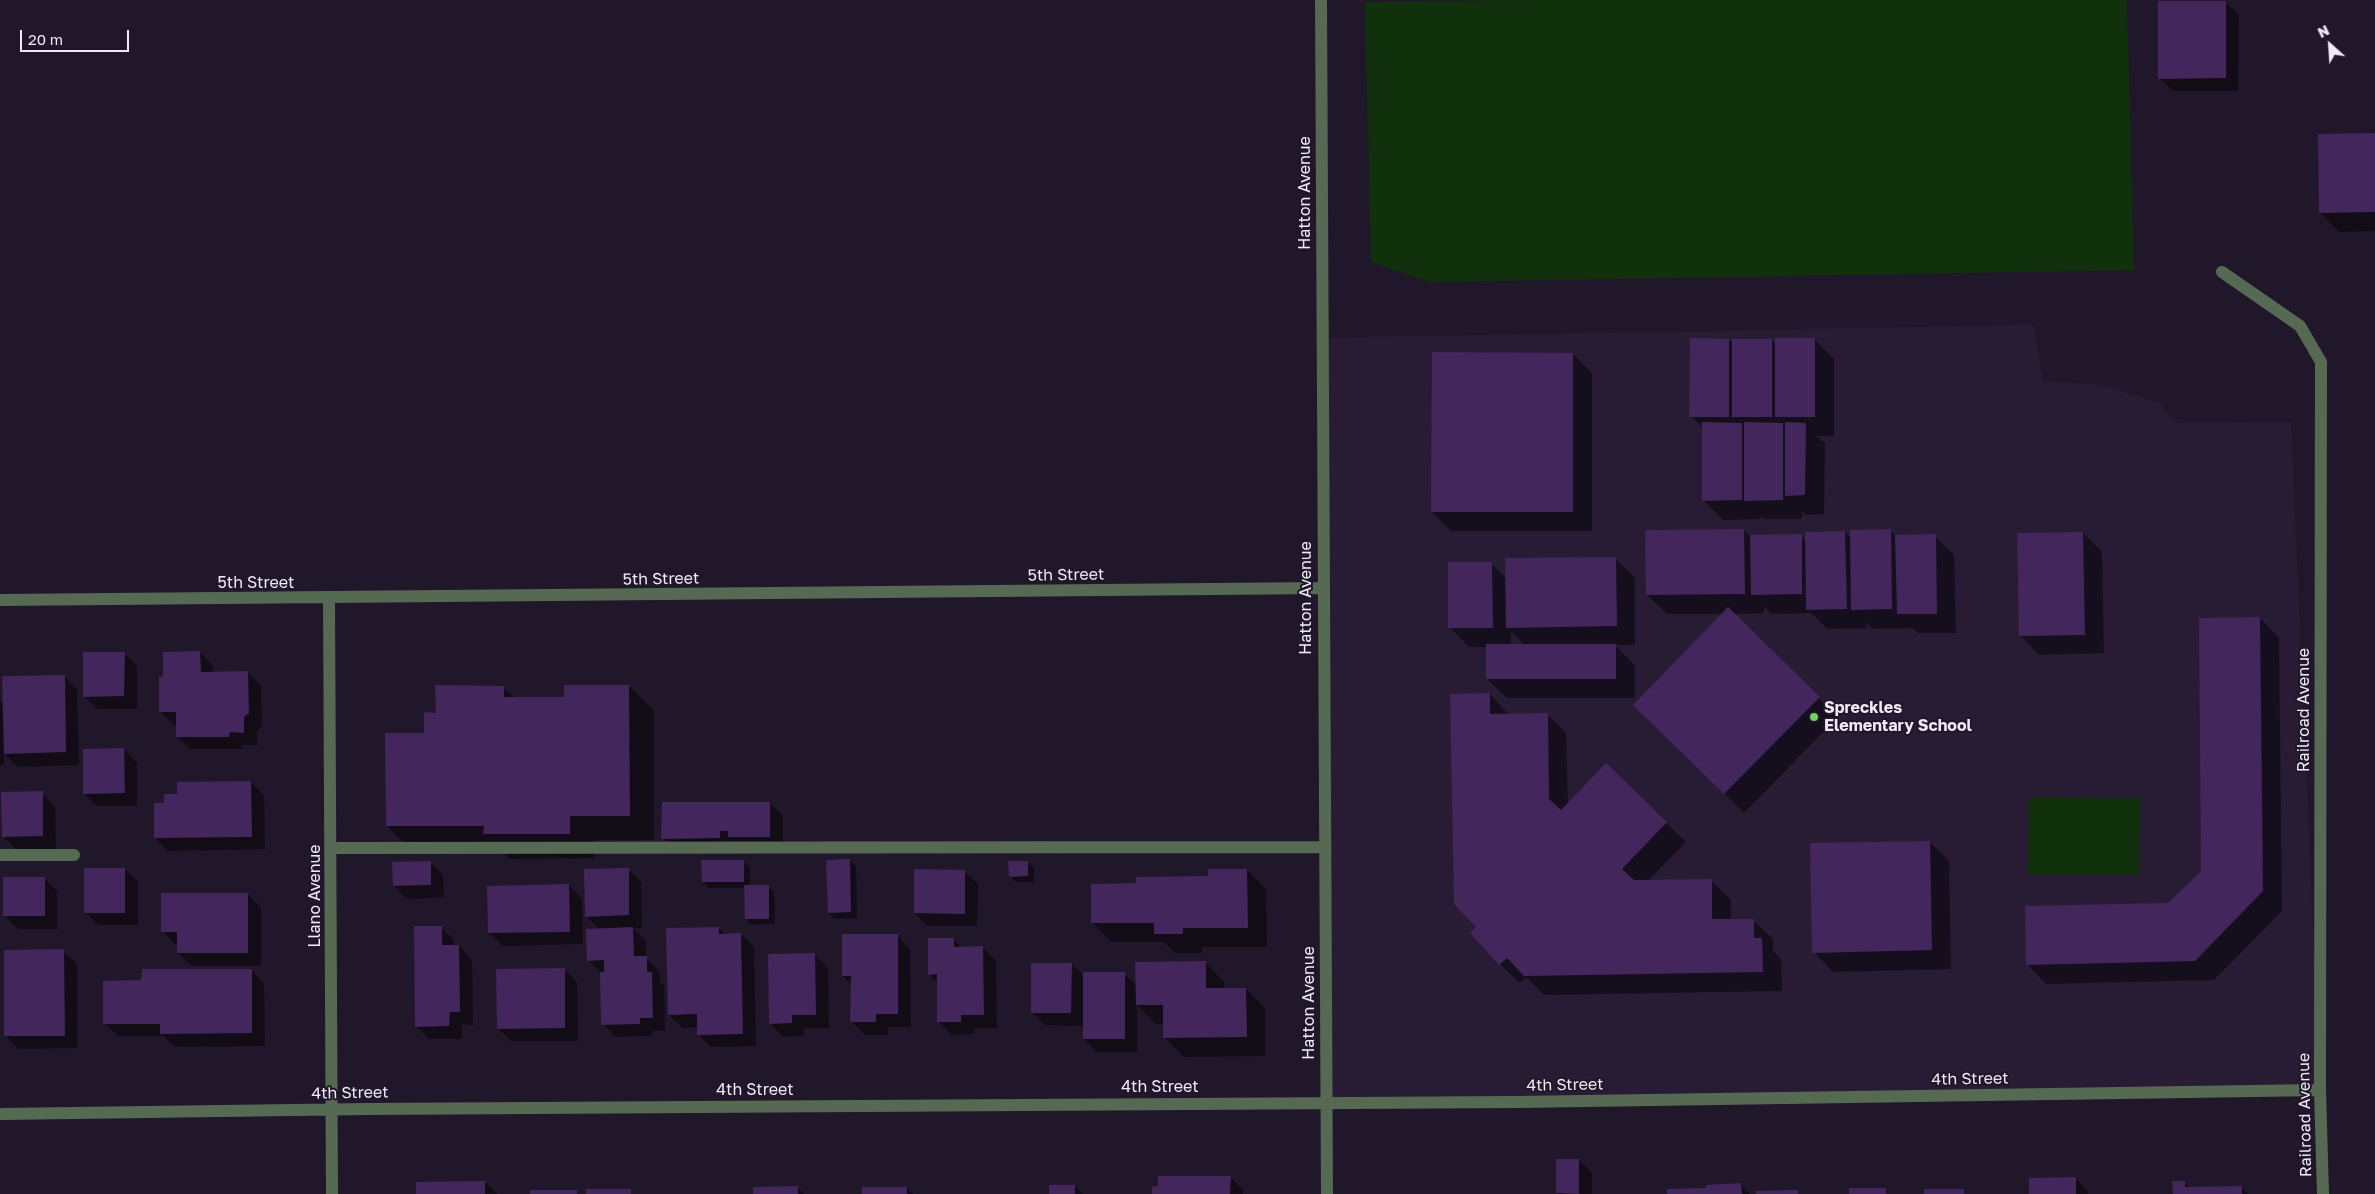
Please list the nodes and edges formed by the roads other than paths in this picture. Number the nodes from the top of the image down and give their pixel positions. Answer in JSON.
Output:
{"nodes":[{"id":1,"x":1321,"y":1,"type":"edge"},
{"id":2,"x":2222,"y":272,"type":"dead end"},
{"id":3,"x":1322,"y":588,"type":"junction"},
{"id":4,"x":329,"y":598,"type":"junction"},
{"id":5,"x":0,"y":600,"type":"edge"},
{"id":6,"x":1324,"y":846,"type":"junction"},
{"id":7,"x":332,"y":848,"type":"junction"},
{"id":8,"x":74,"y":855,"type":"dead end"},
{"id":9,"x":0,"y":856,"type":"edge"},
{"id":10,"x":2320,"y":1090,"type":"junction"},
{"id":11,"x":1325,"y":1102,"type":"junction"},
{"id":12,"x":330,"y":1109,"type":"junction"},
{"id":13,"x":0,"y":1114,"type":"edge"},
{"id":14,"x":332,"y":1194,"type":"edge"},
{"id":15,"x":1327,"y":1194,"type":"edge"},
{"id":16,"x":2323,"y":1194,"type":"edge"}],
"edges":[{"from":1,"to":3,"type":"street","name":"Hatton Avenue"},
{"from":2,"to":10,"type":"street","name":"Railroad Avenue"},
{"from":3,"to":4,"type":"street","name":"5th Street"},
{"from":3,"to":6,"type":"street","name":"Hatton Avenue"},
{"from":4,"to":5,"type":"street","name":"5th Street"},
{"from":4,"to":7,"type":"street","name":"Llano Avenue"},
{"from":6,"to":7,"type":"street"},
{"from":6,"to":11,"type":"street","name":"Hatton Avenue"},
{"from":7,"to":12,"type":"street","name":"Llano Avenue"},
{"from":8,"to":9,"type":"street"},
{"from":10,"to":11,"type":"street","name":"4th Street"},
{"from":10,"to":16,"type":"street","name":"Railroad Avenue"},
{"from":11,"to":12,"type":"street","name":"4th Street"},
{"from":11,"to":15,"type":"street","name":"Hatton Avenue"},
{"from":12,"to":13,"type":"street","name":"4th Street"},
{"from":12,"to":14,"type":"street","name":"Llano Avenue"}]}
